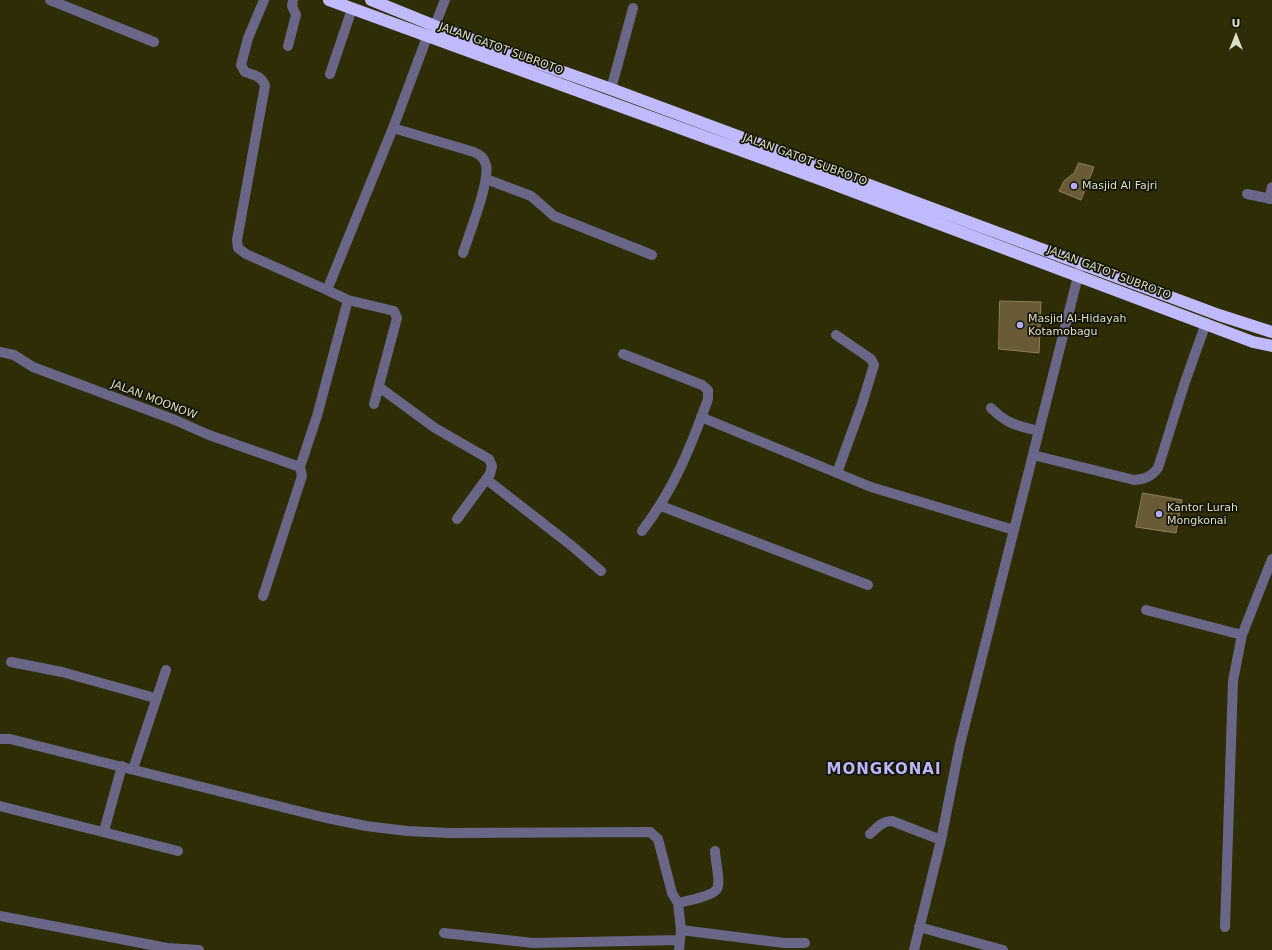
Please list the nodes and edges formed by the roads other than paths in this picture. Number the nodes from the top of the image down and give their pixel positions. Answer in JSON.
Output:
{"nodes":[{"id":1,"x":50,"y":0,"type":"edge"},
{"id":2,"x":264,"y":0,"type":"edge"},
{"id":3,"x":293,"y":0,"type":"edge"},
{"id":4,"x":329,"y":0,"type":"edge"},
{"id":5,"x":371,"y":0,"type":"edge"},
{"id":6,"x":445,"y":0,"type":"edge"},
{"id":7,"x":633,"y":8,"type":"dead end"},
{"id":8,"x":352,"y":9,"type":"junction"},
{"id":9,"x":433,"y":24,"type":"junction"},
{"id":10,"x":427,"y":36,"type":"junction"},
{"id":11,"x":154,"y":42,"type":"dead end"},
{"id":12,"x":288,"y":46,"type":"dead end"},
{"id":13,"x":330,"y":74,"type":"dead end"},
{"id":14,"x":611,"y":89,"type":"junction"},
{"id":15,"x":393,"y":128,"type":"junction"},
{"id":16,"x":486,"y":179,"type":"junction"},
{"id":17,"x":1272,"y":187,"type":"edge"},
{"id":18,"x":1247,"y":194,"type":"dead end"},
{"id":19,"x":1271,"y":199,"type":"edge"},
{"id":20,"x":463,"y":252,"type":"dead end"},
{"id":21,"x":652,"y":255,"type":"dead end"},
{"id":22,"x":1080,"y":269,"type":"junction"},
{"id":23,"x":327,"y":290,"type":"junction"},
{"id":24,"x":348,"y":300,"type":"junction"},
{"id":25,"x":1206,"y":323,"type":"junction"},
{"id":26,"x":1272,"y":332,"type":"edge"},
{"id":27,"x":836,"y":335,"type":"dead end"},
{"id":28,"x":1272,"y":346,"type":"edge"},
{"id":29,"x":0,"y":352,"type":"edge"},
{"id":30,"x":623,"y":354,"type":"dead end"},
{"id":31,"x":379,"y":387,"type":"junction"},
{"id":32,"x":374,"y":404,"type":"dead end"},
{"id":33,"x":991,"y":408,"type":"dead end"},
{"id":34,"x":702,"y":417,"type":"junction"},
{"id":35,"x":1039,"y":430,"type":"junction"},
{"id":36,"x":1033,"y":455,"type":"junction"},
{"id":37,"x":300,"y":467,"type":"junction"},
{"id":38,"x":837,"y":473,"type":"junction"},
{"id":39,"x":486,"y":479,"type":"junction"},
{"id":40,"x":661,"y":506,"type":"junction"},
{"id":41,"x":457,"y":519,"type":"dead end"},
{"id":42,"x":1014,"y":530,"type":"junction"},
{"id":43,"x":642,"y":531,"type":"dead end"},
{"id":44,"x":1272,"y":559,"type":"edge"},
{"id":45,"x":601,"y":571,"type":"dead end"},
{"id":46,"x":1267,"y":583,"type":"edge"},
{"id":47,"x":868,"y":585,"type":"dead end"},
{"id":48,"x":263,"y":596,"type":"dead end"},
{"id":49,"x":1146,"y":610,"type":"dead end"},
{"id":50,"x":1242,"y":635,"type":"junction"},
{"id":51,"x":11,"y":662,"type":"dead end"},
{"id":52,"x":166,"y":670,"type":"dead end"},
{"id":53,"x":155,"y":698,"type":"junction"},
{"id":54,"x":0,"y":739,"type":"edge"},
{"id":55,"x":122,"y":766,"type":"junction"},
{"id":56,"x":134,"y":769,"type":"junction"},
{"id":57,"x":0,"y":806,"type":"edge"},
{"id":58,"x":104,"y":831,"type":"junction"},
{"id":59,"x":870,"y":834,"type":"dead end"},
{"id":60,"x":941,"y":840,"type":"junction"},
{"id":61,"x":178,"y":851,"type":"dead end"},
{"id":62,"x":715,"y":851,"type":"dead end"},
{"id":63,"x":678,"y":903,"type":"junction"},
{"id":64,"x":0,"y":916,"type":"edge"},
{"id":65,"x":919,"y":927,"type":"junction"},
{"id":66,"x":1226,"y":927,"type":"dead end"},
{"id":67,"x":444,"y":933,"type":"dead end"},
{"id":68,"x":680,"y":940,"type":"edge"},
{"id":69,"x":805,"y":943,"type":"dead end"},
{"id":70,"x":199,"y":950,"type":"edge"},
{"id":71,"x":914,"y":950,"type":"edge"},
{"id":72,"x":1003,"y":950,"type":"edge"}],
"edges":[{"from":1,"to":11,"type":"street"},
{"from":2,"to":23,"type":"street"},
{"from":3,"to":12,"type":"street"},
{"from":4,"to":8,"type":"highway","name":"JALAN GATOT SUBROTO"},
{"from":5,"to":9,"type":"highway","name":"JALAN GATOT SUBROTO"},
{"from":6,"to":9,"type":"street"},
{"from":7,"to":14,"type":"street"},
{"from":8,"to":10,"type":"highway","name":"JALAN GATOT SUBROTO"},
{"from":8,"to":13,"type":"street"},
{"from":9,"to":10,"type":"street"},
{"from":9,"to":14,"type":"highway","name":"JALAN GATOT SUBROTO"},
{"from":10,"to":15,"type":"street"},
{"from":10,"to":22,"type":"highway","name":"JALAN GATOT SUBROTO"},
{"from":14,"to":22,"type":"highway","name":"JALAN GATOT SUBROTO"},
{"from":15,"to":16,"type":"street"},
{"from":15,"to":23,"type":"street"},
{"from":16,"to":20,"type":"street"},
{"from":16,"to":21,"type":"street"},
{"from":17,"to":19,"type":"street"},
{"from":18,"to":19,"type":"street"},
{"from":22,"to":25,"type":"highway","name":"JALAN GATOT SUBROTO"},
{"from":22,"to":26,"type":"highway","name":"JALAN GATOT SUBROTO"},
{"from":22,"to":35,"type":"street"},
{"from":23,"to":24,"type":"street"},
{"from":24,"to":31,"type":"street"},
{"from":24,"to":37,"type":"street"},
{"from":25,"to":28,"type":"highway","name":"JALAN GATOT SUBROTO"},
{"from":25,"to":36,"type":"street"},
{"from":27,"to":38,"type":"street"},
{"from":29,"to":37,"type":"street","name":"JALAN MOONOW"},
{"from":30,"to":34,"type":"street"},
{"from":31,"to":32,"type":"street"},
{"from":31,"to":39,"type":"street"},
{"from":33,"to":35,"type":"street"},
{"from":34,"to":38,"type":"street"},
{"from":34,"to":40,"type":"street"},
{"from":35,"to":36,"type":"street"},
{"from":36,"to":42,"type":"street"},
{"from":37,"to":48,"type":"street"},
{"from":38,"to":42,"type":"street"},
{"from":39,"to":41,"type":"street"},
{"from":39,"to":45,"type":"street"},
{"from":40,"to":43,"type":"street"},
{"from":40,"to":47,"type":"street"},
{"from":42,"to":60,"type":"street"},
{"from":44,"to":46,"type":"street"},
{"from":46,"to":50,"type":"street"},
{"from":49,"to":50,"type":"street"},
{"from":50,"to":66,"type":"street"},
{"from":51,"to":53,"type":"street"},
{"from":52,"to":53,"type":"street"},
{"from":53,"to":56,"type":"street"},
{"from":54,"to":55,"type":"street"},
{"from":55,"to":56,"type":"street"},
{"from":55,"to":58,"type":"street"},
{"from":56,"to":63,"type":"street"},
{"from":57,"to":58,"type":"street"},
{"from":58,"to":61,"type":"street"},
{"from":59,"to":60,"type":"street"},
{"from":60,"to":65,"type":"street"},
{"from":62,"to":63,"type":"street"},
{"from":63,"to":68,"type":"street"},
{"from":64,"to":70,"type":"street"},
{"from":65,"to":71,"type":"street"},
{"from":65,"to":72,"type":"street"},
{"from":67,"to":68,"type":"street"},
{"from":68,"to":69,"type":"street"}]}
